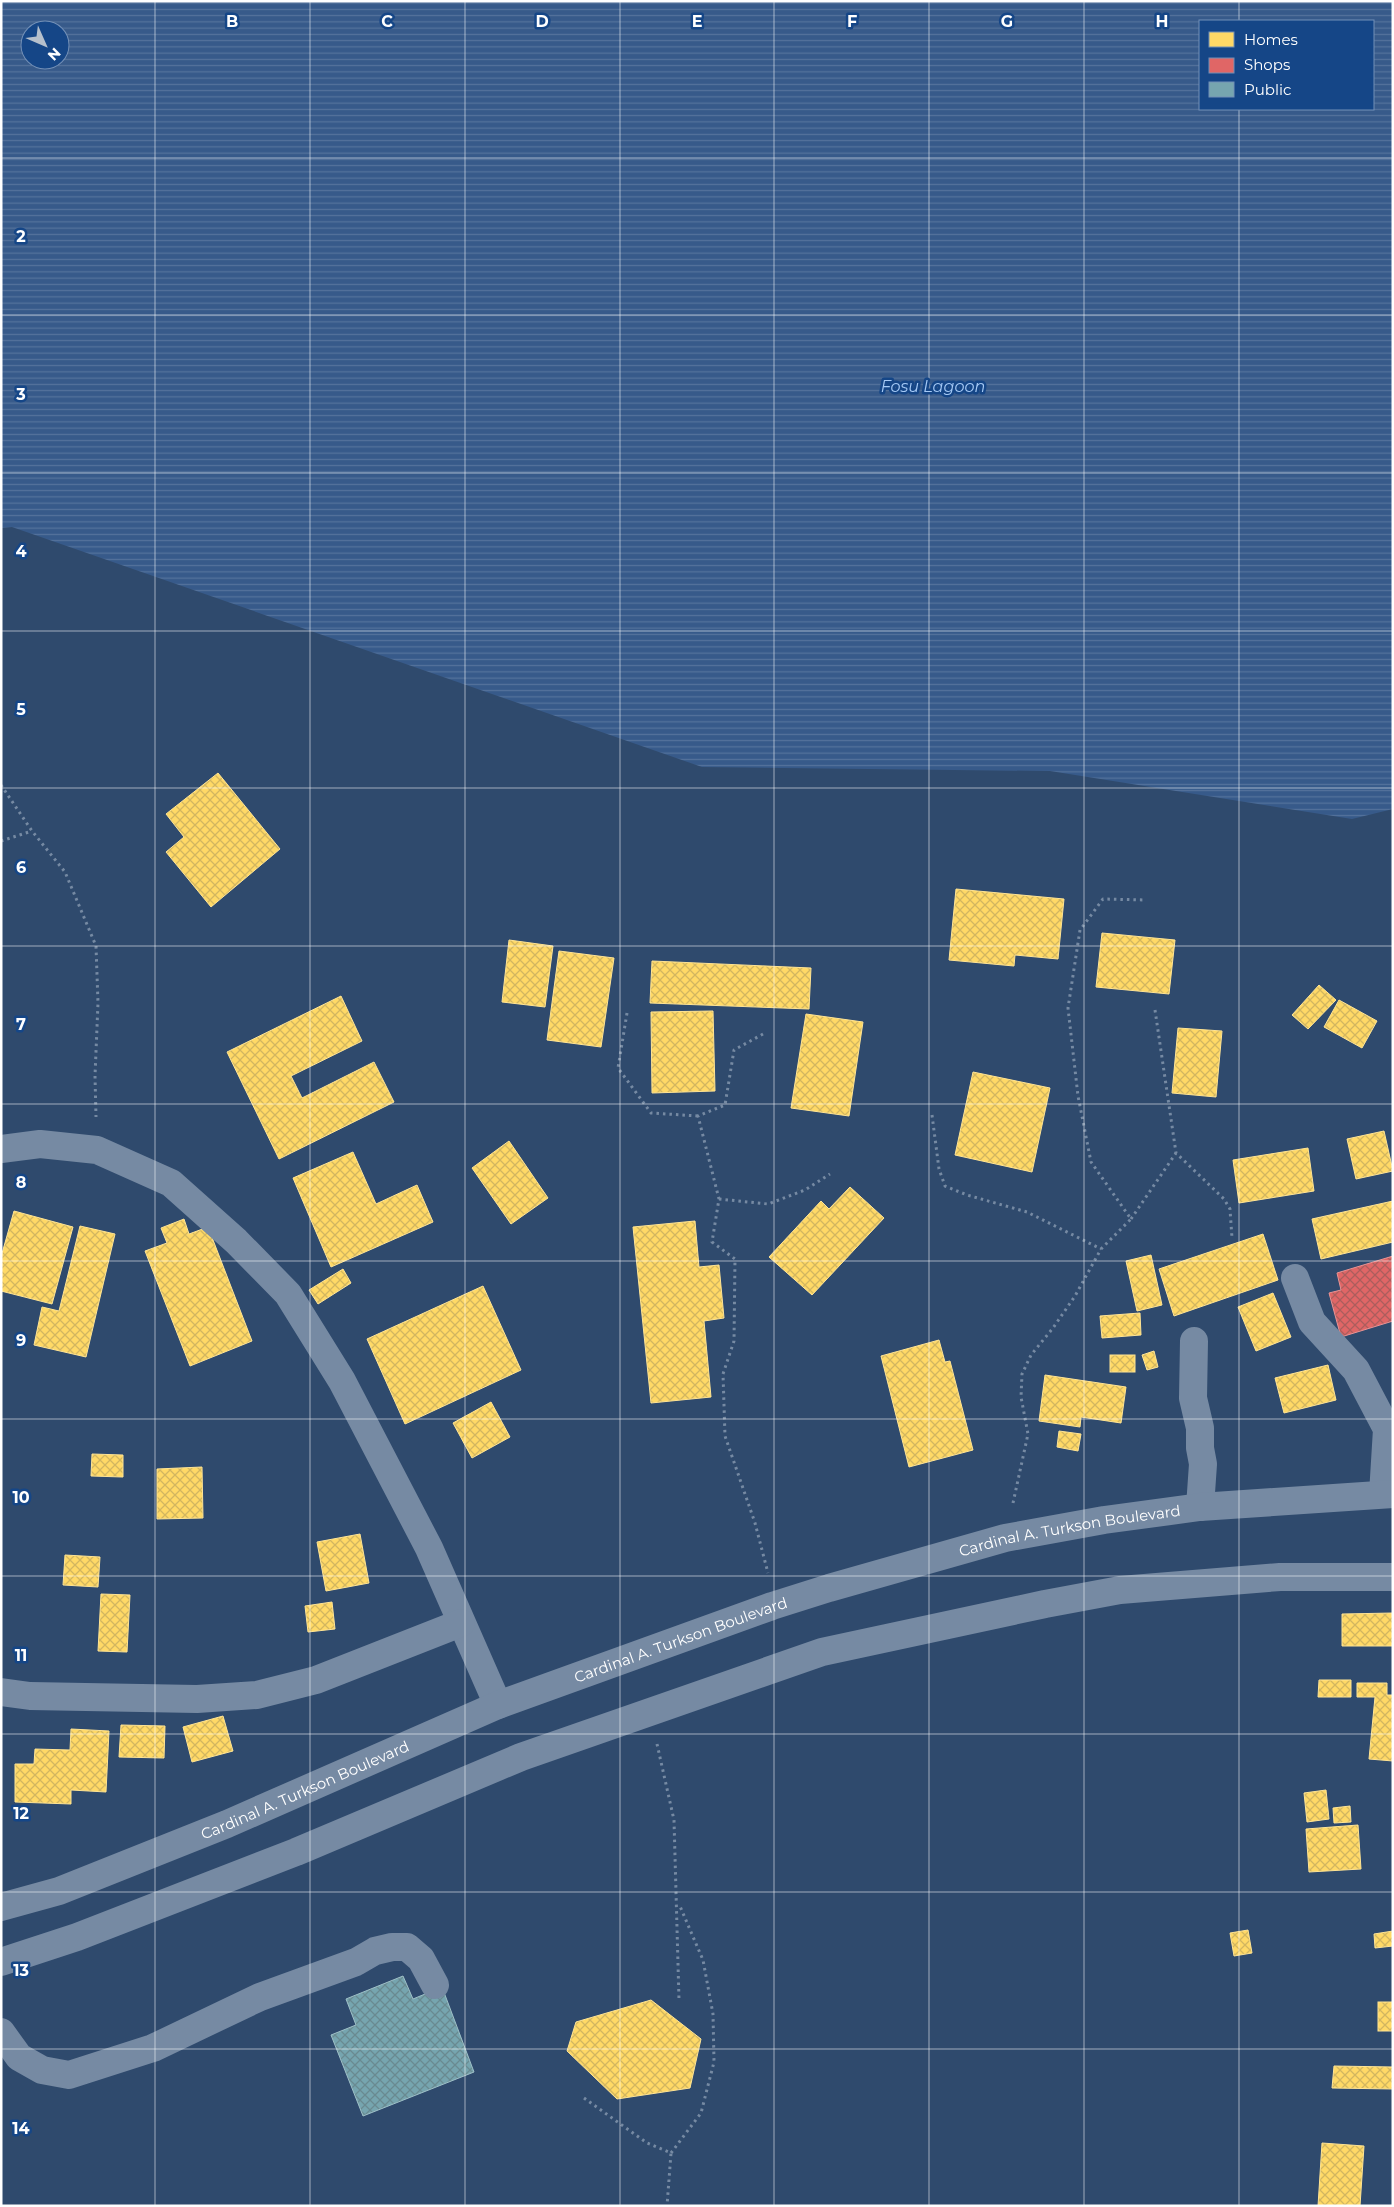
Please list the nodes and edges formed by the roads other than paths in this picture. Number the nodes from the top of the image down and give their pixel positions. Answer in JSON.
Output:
{"nodes":[{"id":1,"x":1,"y":1149,"type":"edge"},
{"id":2,"x":1295,"y":1278,"type":"dead end"},
{"id":3,"x":1194,"y":1341,"type":"dead end"},
{"id":4,"x":1388,"y":1494,"type":"edge"},
{"id":5,"x":1200,"y":1507,"type":"junction"},
{"id":6,"x":1393,"y":1577,"type":"edge"},
{"id":7,"x":461,"y":1623,"type":"junction"},
{"id":8,"x":1,"y":1692,"type":"edge"},
{"id":9,"x":498,"y":1705,"type":"junction"},
{"id":10,"x":1,"y":1907,"type":"edge"},
{"id":11,"x":1,"y":1962,"type":"edge"},
{"id":12,"x":434,"y":1985,"type":"dead end"},
{"id":13,"x":1,"y":2032,"type":"edge"}],
"edges":[{"from":1,"to":7,"type":"street"},
{"from":2,"to":4,"type":"street"},
{"from":3,"to":5,"type":"street"},
{"from":4,"to":5,"type":"street","name":"Cardinal A. Turkson Boulevard"},
{"from":5,"to":9,"type":"street","name":"Cardinal A. Turkson Boulevard"},
{"from":6,"to":11,"type":"street"},
{"from":7,"to":8,"type":"street"},
{"from":7,"to":9,"type":"street"},
{"from":9,"to":10,"type":"street","name":"Cardinal A. Turkson Boulevard"},
{"from":12,"to":13,"type":"street"}]}
